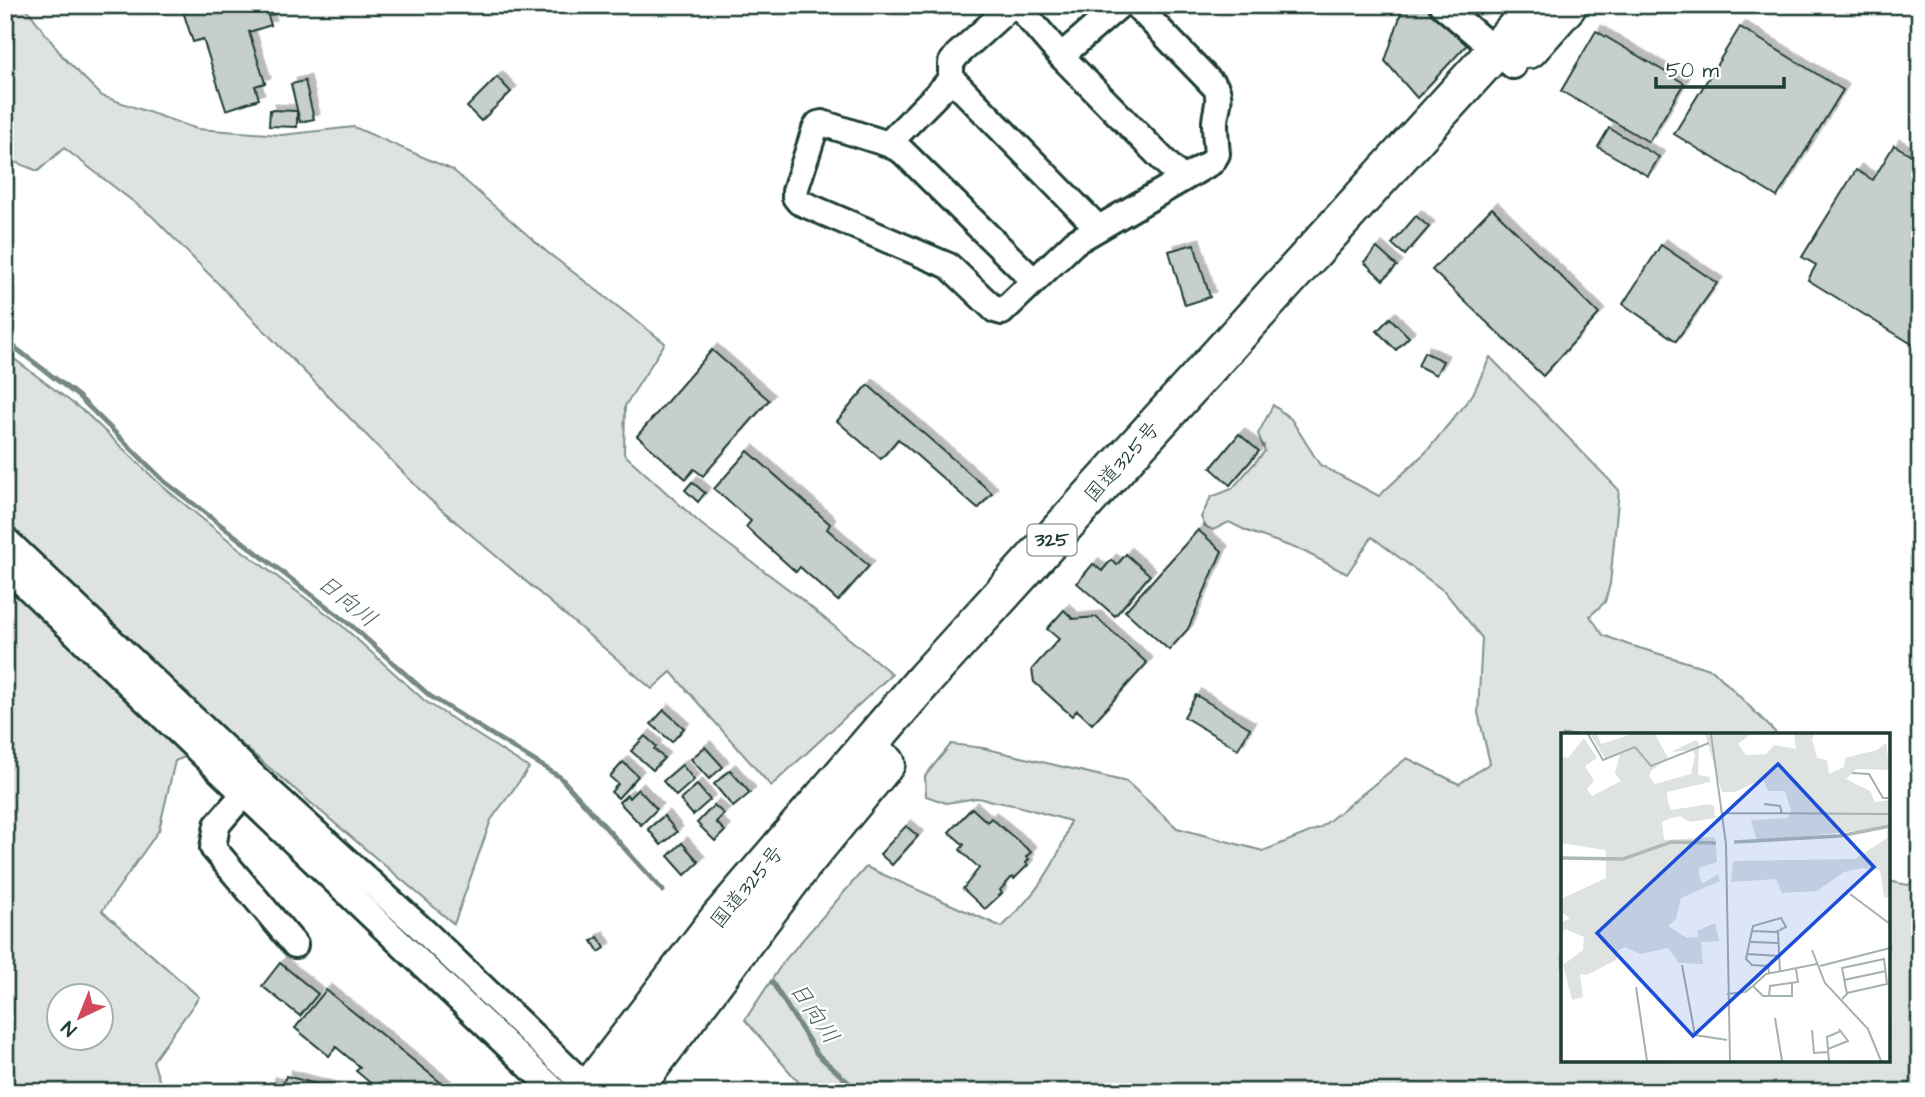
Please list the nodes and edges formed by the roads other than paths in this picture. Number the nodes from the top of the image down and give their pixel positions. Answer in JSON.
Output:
{"nodes":[{"id":1,"x":1015,"y":5,"type":"edge"},
{"id":2,"x":1119,"y":5,"type":"edge"},
{"id":3,"x":1136,"y":5,"type":"edge"},
{"id":4,"x":1442,"y":5,"type":"edge"},
{"id":5,"x":1537,"y":5,"type":"edge"},
{"id":6,"x":1568,"y":5,"type":"edge"},
{"id":7,"x":1061,"y":56,"type":"junction"},
{"id":8,"x":1504,"y":58,"type":"junction"},
{"id":9,"x":951,"y":78,"type":"junction"},
{"id":10,"x":888,"y":144,"type":"junction"},
{"id":11,"x":1182,"y":179,"type":"junction"},
{"id":12,"x":1098,"y":228,"type":"junction"},
{"id":13,"x":1034,"y":281,"type":"junction"},
{"id":14,"x":5,"y":539,"type":"edge"},
{"id":15,"x":5,"y":566,"type":"edge"},
{"id":16,"x":250,"y":786,"type":"junction"},
{"id":17,"x":295,"y":945,"type":"dead end"},
{"id":18,"x":581,"y":1091,"type":"edge"},
{"id":19,"x":631,"y":1092,"type":"edge"}],
"edges":[{"from":1,"to":7,"type":"street"},
{"from":1,"to":9,"type":"street"},
{"from":2,"to":7,"type":"street"},
{"from":3,"to":11,"type":"street"},
{"from":4,"to":8,"type":"street"},
{"from":5,"to":8,"type":"highway","name":"国道325号","number":"325"},
{"from":6,"to":8,"type":"highway","name":"国道325号","number":"325"},
{"from":7,"to":11,"type":"street"},
{"from":8,"to":18,"type":"highway","name":"国道325号","number":"325"},
{"from":8,"to":19,"type":"highway","name":"国道325号","number":"325"},
{"from":9,"to":10,"type":"street"},
{"from":9,"to":12,"type":"street"},
{"from":10,"to":13,"type":"street"},
{"from":10,"to":13,"type":"street"},
{"from":11,"to":12,"type":"street"},
{"from":12,"to":13,"type":"street"},
{"from":14,"to":16,"type":"street"},
{"from":15,"to":16,"type":"street"},
{"from":16,"to":17,"type":"street"},
{"from":16,"to":18,"type":"street"}]}
